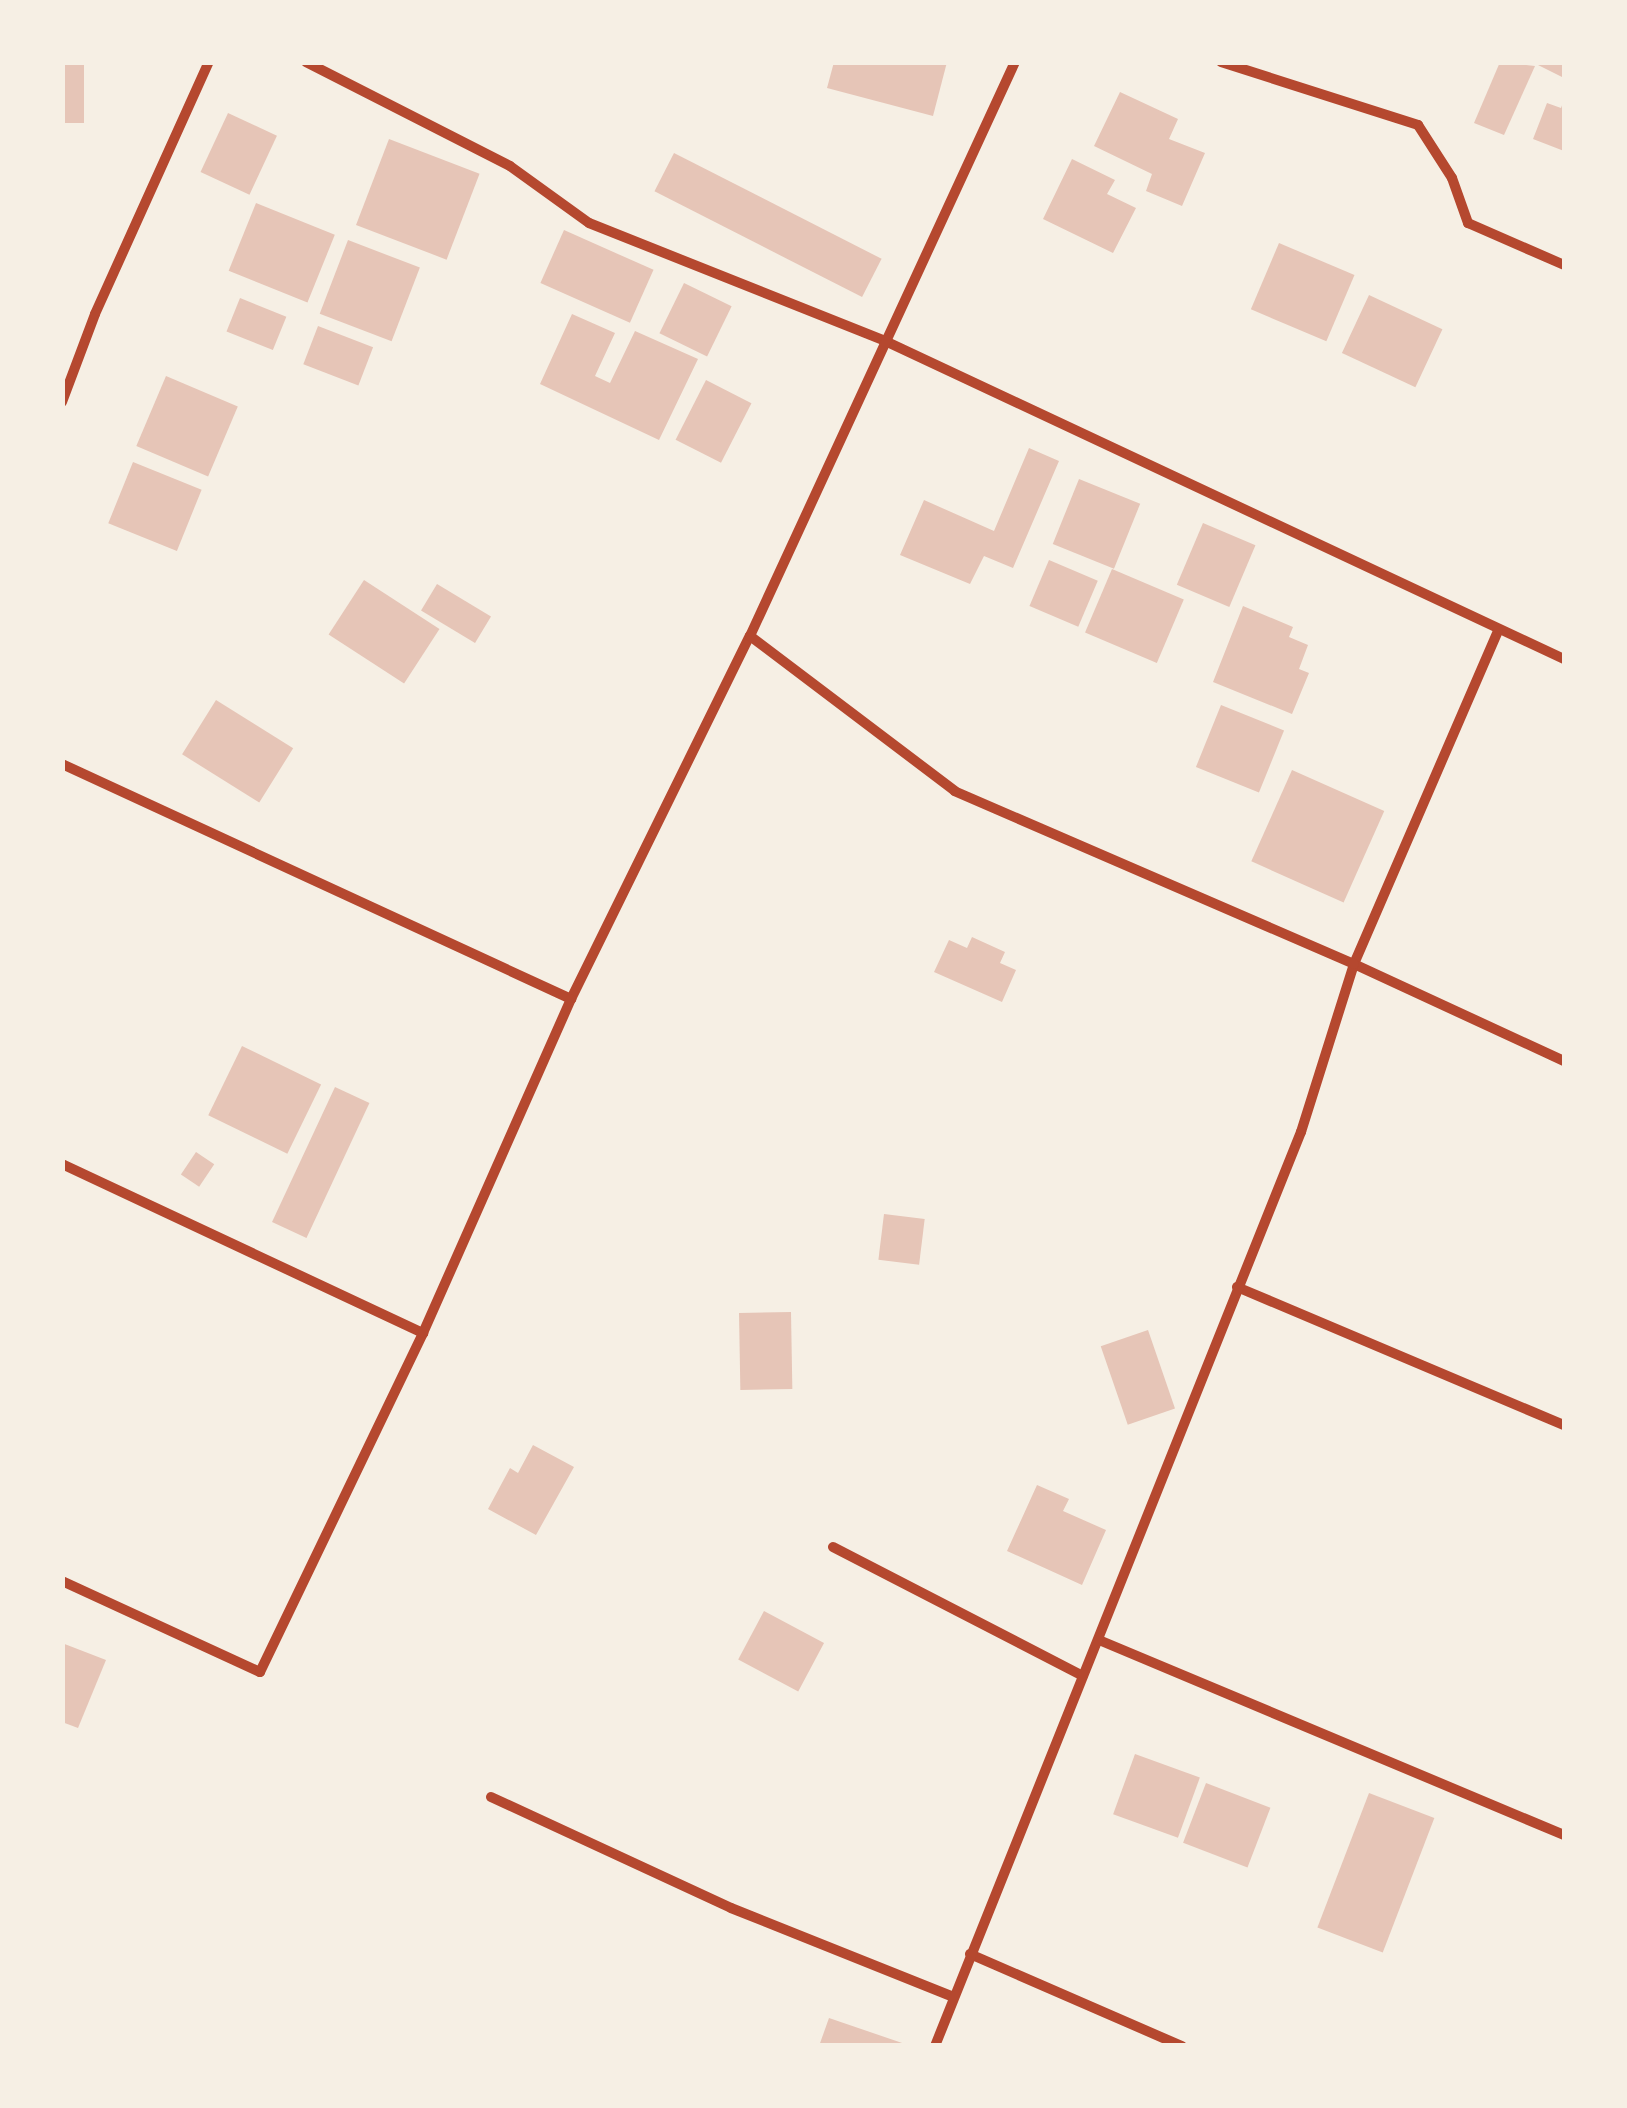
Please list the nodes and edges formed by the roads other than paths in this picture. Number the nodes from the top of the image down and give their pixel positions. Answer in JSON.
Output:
{"nodes":[{"id":1,"x":209,"y":62,"type":"edge"},
{"id":2,"x":306,"y":62,"type":"edge"},
{"id":3,"x":1015,"y":62,"type":"edge"},
{"id":4,"x":1221,"y":62,"type":"edge"},
{"id":5,"x":1564,"y":265,"type":"edge"},
{"id":6,"x":883,"y":340,"type":"junction"},
{"id":7,"x":62,"y":402,"type":"edge"},
{"id":8,"x":1498,"y":631,"type":"junction"},
{"id":9,"x":750,"y":636,"type":"junction"},
{"id":10,"x":1564,"y":658,"type":"edge"},
{"id":11,"x":62,"y":764,"type":"edge"},
{"id":12,"x":1354,"y":964,"type":"junction"},
{"id":13,"x":571,"y":999,"type":"junction"},
{"id":14,"x":1564,"y":1061,"type":"edge"},
{"id":15,"x":62,"y":1164,"type":"edge"},
{"id":16,"x":1237,"y":1286,"type":"junction"},
{"id":17,"x":423,"y":1333,"type":"junction"},
{"id":18,"x":1564,"y":1425,"type":"edge"},
{"id":19,"x":833,"y":1547,"type":"dead end"},
{"id":20,"x":62,"y":1581,"type":"edge"},
{"id":21,"x":1099,"y":1640,"type":"junction"},
{"id":22,"x":1083,"y":1676,"type":"junction"},
{"id":23,"x":491,"y":1798,"type":"dead end"},
{"id":24,"x":1564,"y":1835,"type":"edge"},
{"id":25,"x":970,"y":1954,"type":"junction"},
{"id":26,"x":954,"y":1997,"type":"junction"},
{"id":27,"x":935,"y":2046,"type":"edge"},
{"id":28,"x":1182,"y":2046,"type":"edge"}],
"edges":[{"from":1,"to":7,"type":"street"},
{"from":2,"to":6,"type":"street"},
{"from":3,"to":6,"type":"street"},
{"from":4,"to":5,"type":"street"},
{"from":6,"to":8,"type":"street"},
{"from":6,"to":9,"type":"street"},
{"from":8,"to":10,"type":"street"},
{"from":8,"to":12,"type":"street"},
{"from":9,"to":12,"type":"street"},
{"from":9,"to":13,"type":"street"},
{"from":11,"to":13,"type":"street"},
{"from":12,"to":14,"type":"street"},
{"from":12,"to":16,"type":"street"},
{"from":13,"to":17,"type":"street"},
{"from":15,"to":17,"type":"street"},
{"from":16,"to":18,"type":"street"},
{"from":16,"to":21,"type":"street"},
{"from":17,"to":20,"type":"street"},
{"from":19,"to":22,"type":"street"},
{"from":21,"to":22,"type":"street"},
{"from":21,"to":24,"type":"street"},
{"from":22,"to":25,"type":"street"},
{"from":23,"to":26,"type":"street"},
{"from":25,"to":26,"type":"street"},
{"from":25,"to":28,"type":"street"},
{"from":26,"to":27,"type":"street"}]}
